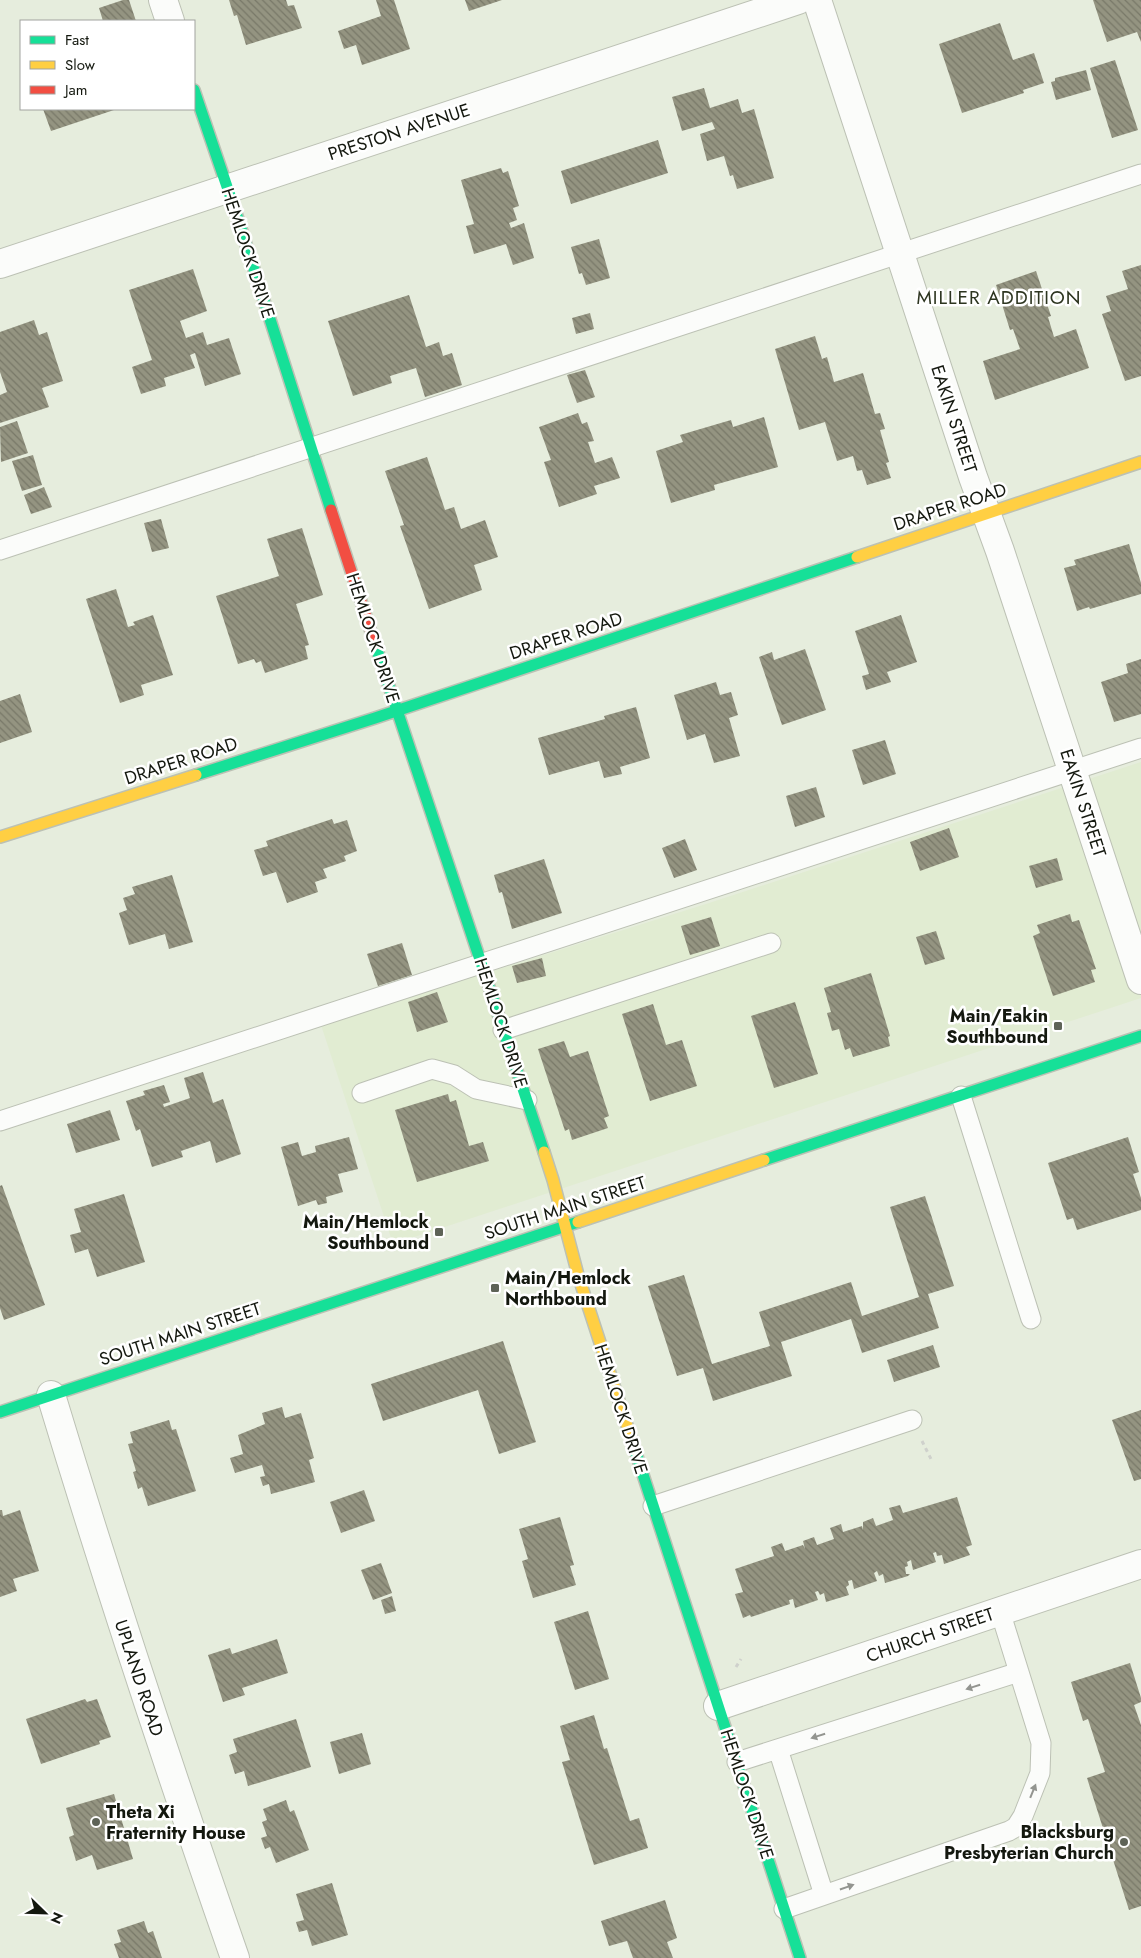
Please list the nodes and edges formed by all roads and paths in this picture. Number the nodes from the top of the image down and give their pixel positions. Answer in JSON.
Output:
{"nodes":[{"id":1,"x":163,"y":0,"type":"edge"},
{"id":2,"x":798,"y":0,"type":"edge"},
{"id":3,"x":817,"y":0,"type":"edge"},
{"id":4,"x":170,"y":20,"type":"edge"},
{"id":5,"x":195,"y":93,"type":"edge"},
{"id":6,"x":1141,"y":174,"type":"edge"},
{"id":7,"x":227,"y":188,"type":"junction"},
{"id":8,"x":900,"y":252,"type":"junction"},
{"id":9,"x":0,"y":264,"type":"edge"},
{"id":10,"x":310,"y":448,"type":"junction"},
{"id":11,"x":1141,"y":462,"type":"edge"},
{"id":12,"x":986,"y":514,"type":"junction"},
{"id":13,"x":0,"y":550,"type":"edge"},
{"id":14,"x":397,"y":710,"type":"junction"},
{"id":15,"x":1141,"y":748,"type":"edge"},
{"id":16,"x":1072,"y":770,"type":"junction"},
{"id":17,"x":0,"y":837,"type":"edge"},
{"id":18,"x":771,"y":943,"type":"dead end"},
{"id":19,"x":481,"y":964,"type":"junction"},
{"id":20,"x":1141,"y":980,"type":"edge"},
{"id":21,"x":503,"y":1030,"type":"junction"},
{"id":22,"x":1141,"y":1036,"type":"edge"},
{"id":23,"x":362,"y":1093,"type":"dead end"},
{"id":24,"x":961,"y":1096,"type":"junction"},
{"id":25,"x":527,"y":1100,"type":"junction"},
{"id":26,"x":0,"y":1121,"type":"edge"},
{"id":27,"x":565,"y":1226,"type":"junction"},
{"id":28,"x":1031,"y":1319,"type":"dead end"},
{"id":29,"x":51,"y":1395,"type":"junction"},
{"id":30,"x":0,"y":1412,"type":"edge"},
{"id":31,"x":912,"y":1420,"type":"dead end"},
{"id":32,"x":653,"y":1506,"type":"junction"},
{"id":33,"x":1141,"y":1564,"type":"edge"},
{"id":34,"x":1000,"y":1611,"type":"junction"},
{"id":35,"x":1019,"y":1672,"type":"junction"},
{"id":36,"x":718,"y":1706,"type":"junction"},
{"id":37,"x":778,"y":1749,"type":"junction"},
{"id":38,"x":736,"y":1762,"type":"junction"},
{"id":39,"x":824,"y":1895,"type":"junction"},
{"id":40,"x":784,"y":1909,"type":"junction"},
{"id":41,"x":235,"y":1958,"type":"edge"},
{"id":42,"x":800,"y":1958,"type":"edge"}],
"edges":[{"from":1,"to":4,"type":"street"},
{"from":2,"to":7,"type":"street","name":"PRESTON AVENUE"},
{"from":3,"to":8,"type":"street","name":"EAKIN STREET"},
{"from":5,"to":7,"type":"street","name":"HEMLOCK DRIVE"},
{"from":6,"to":8,"type":"lane"},
{"from":7,"to":9,"type":"street","name":"PRESTON AVENUE"},
{"from":7,"to":10,"type":"street","name":"HEMLOCK DRIVE"},
{"from":8,"to":10,"type":"lane"},
{"from":8,"to":12,"type":"street","name":"EAKIN STREET"},
{"from":10,"to":13,"type":"lane"},
{"from":10,"to":14,"type":"street","name":"HEMLOCK DRIVE"},
{"from":11,"to":12,"type":"street","name":"DRAPER ROAD"},
{"from":12,"to":14,"type":"street","name":"DRAPER ROAD"},
{"from":12,"to":16,"type":"street","name":"EAKIN STREET"},
{"from":14,"to":17,"type":"street","name":"DRAPER ROAD"},
{"from":14,"to":19,"type":"street","name":"HEMLOCK DRIVE"},
{"from":15,"to":16,"type":"lane"},
{"from":16,"to":19,"type":"lane"},
{"from":16,"to":20,"type":"street","name":"EAKIN STREET"},
{"from":18,"to":21,"type":"lane"},
{"from":19,"to":21,"type":"street","name":"HEMLOCK DRIVE"},
{"from":19,"to":26,"type":"lane"},
{"from":21,"to":25,"type":"street","name":"HEMLOCK DRIVE"},
{"from":22,"to":24,"type":"street","name":"SOUTH MAIN STREET"},
{"from":23,"to":25,"type":"lane"},
{"from":24,"to":27,"type":"street","name":"SOUTH MAIN STREET"},
{"from":24,"to":28,"type":"lane"},
{"from":25,"to":27,"type":"street","name":"HEMLOCK DRIVE"},
{"from":27,"to":29,"type":"street","name":"SOUTH MAIN STREET"},
{"from":27,"to":32,"type":"street","name":"HEMLOCK DRIVE"},
{"from":29,"to":30,"type":"street","name":"SOUTH MAIN STREET"},
{"from":29,"to":41,"type":"street","name":"UPLAND ROAD"},
{"from":31,"to":32,"type":"lane"},
{"from":32,"to":36,"type":"street","name":"HEMLOCK DRIVE"},
{"from":33,"to":34,"type":"street","name":"CHURCH STREET"},
{"from":34,"to":35,"type":"lane"},
{"from":34,"to":36,"type":"street","name":"CHURCH STREET"},
{"from":35,"to":37,"type":"lane","one_way":true},
{"from":39,"to":35,"type":"lane","one_way":true},
{"from":36,"to":38,"type":"street","name":"HEMLOCK DRIVE"},
{"from":37,"to":38,"type":"lane"},
{"from":37,"to":39,"type":"lane"},
{"from":38,"to":40,"type":"street","name":"HEMLOCK DRIVE"},
{"from":39,"to":40,"type":"lane"},
{"from":40,"to":42,"type":"street","name":"HEMLOCK DRIVE"}]}
